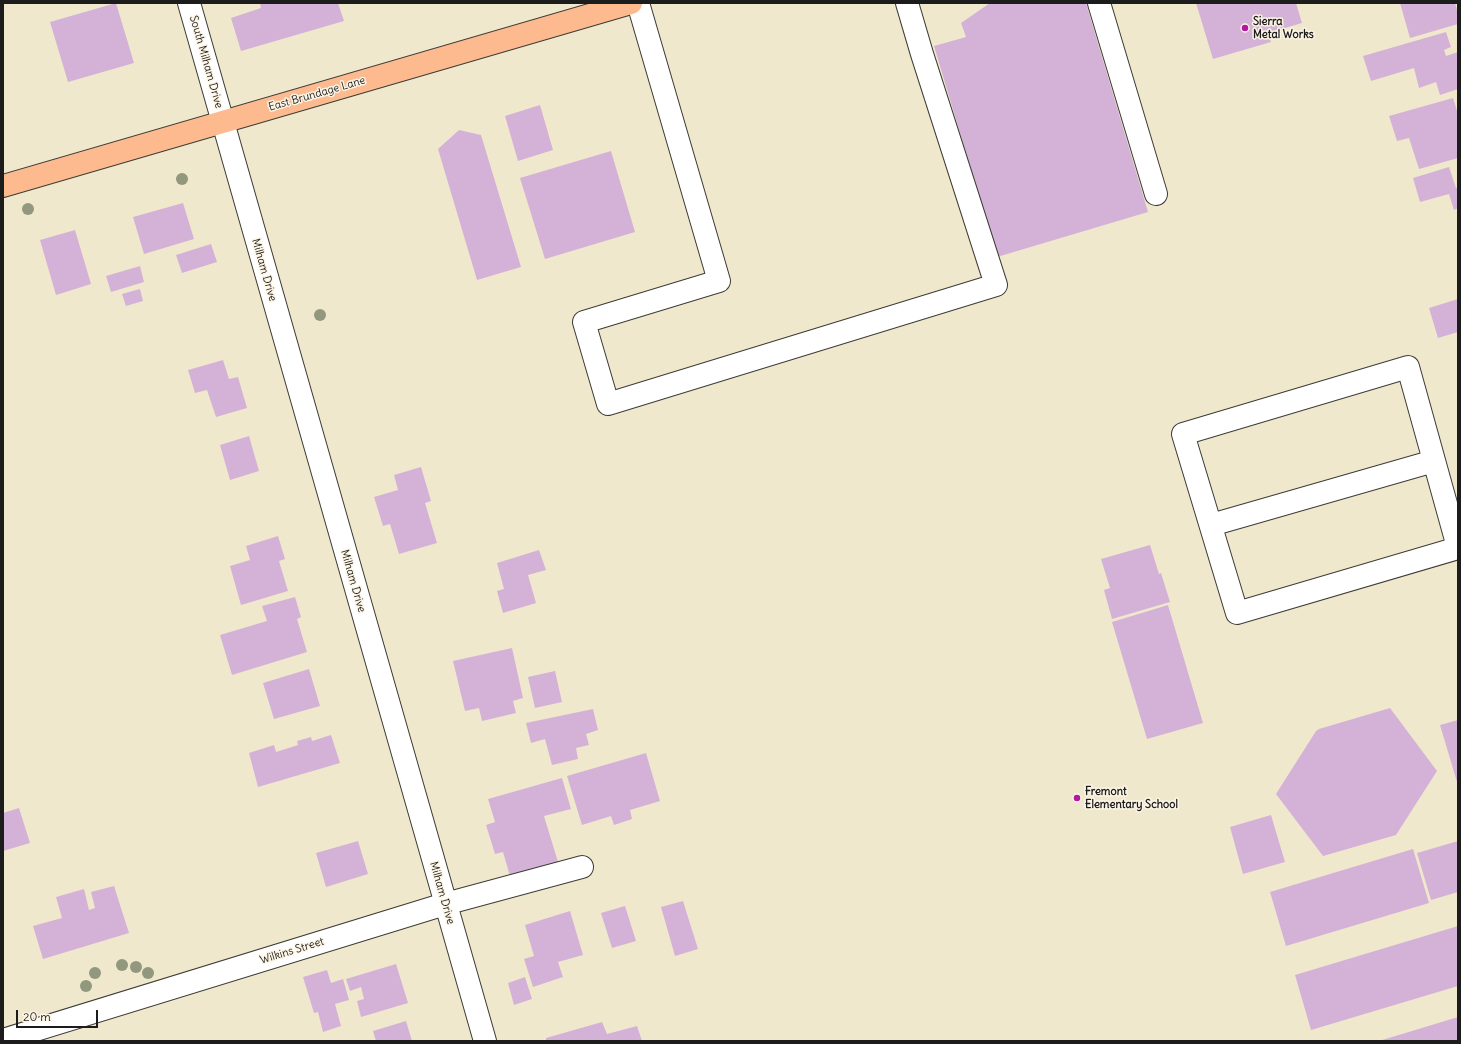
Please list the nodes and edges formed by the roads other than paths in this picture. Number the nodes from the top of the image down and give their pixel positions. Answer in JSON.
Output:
{"nodes":[{"id":1,"x":189,"y":3,"type":"edge"},
{"id":2,"x":631,"y":3,"type":"edge"},
{"id":3,"x":638,"y":3,"type":"edge"},
{"id":4,"x":907,"y":3,"type":"edge"},
{"id":5,"x":1099,"y":3,"type":"edge"},
{"id":6,"x":222,"y":121,"type":"junction"},
{"id":7,"x":3,"y":186,"type":"edge"},
{"id":8,"x":1156,"y":194,"type":"dead end"},
{"id":9,"x":1434,"y":462,"type":"junction"},
{"id":10,"x":1211,"y":525,"type":"junction"},
{"id":11,"x":1458,"y":548,"type":"edge"},
{"id":12,"x":582,"y":867,"type":"dead end"},
{"id":13,"x":445,"y":904,"type":"junction"},
{"id":14,"x":3,"y":1040,"type":"edge"},
{"id":15,"x":485,"y":1041,"type":"edge"}],
"edges":[{"from":1,"to":6,"type":"street","name":"South Milham Drive"},
{"from":2,"to":6,"type":"main road","name":"East Brundage Lane"},
{"from":3,"to":4,"type":"street"},
{"from":5,"to":8,"type":"street"},
{"from":6,"to":7,"type":"main road","name":"East Brundage Lane"},
{"from":6,"to":13,"type":"street","name":"Milham Drive"},
{"from":9,"to":10,"type":"street"},
{"from":9,"to":10,"type":"street"},
{"from":9,"to":11,"type":"street"},
{"from":10,"to":11,"type":"street"},
{"from":12,"to":13,"type":"street","name":"Wilkins Street"},
{"from":13,"to":14,"type":"street","name":"Wilkins Street"},
{"from":13,"to":15,"type":"street","name":"Milham Drive"}]}
